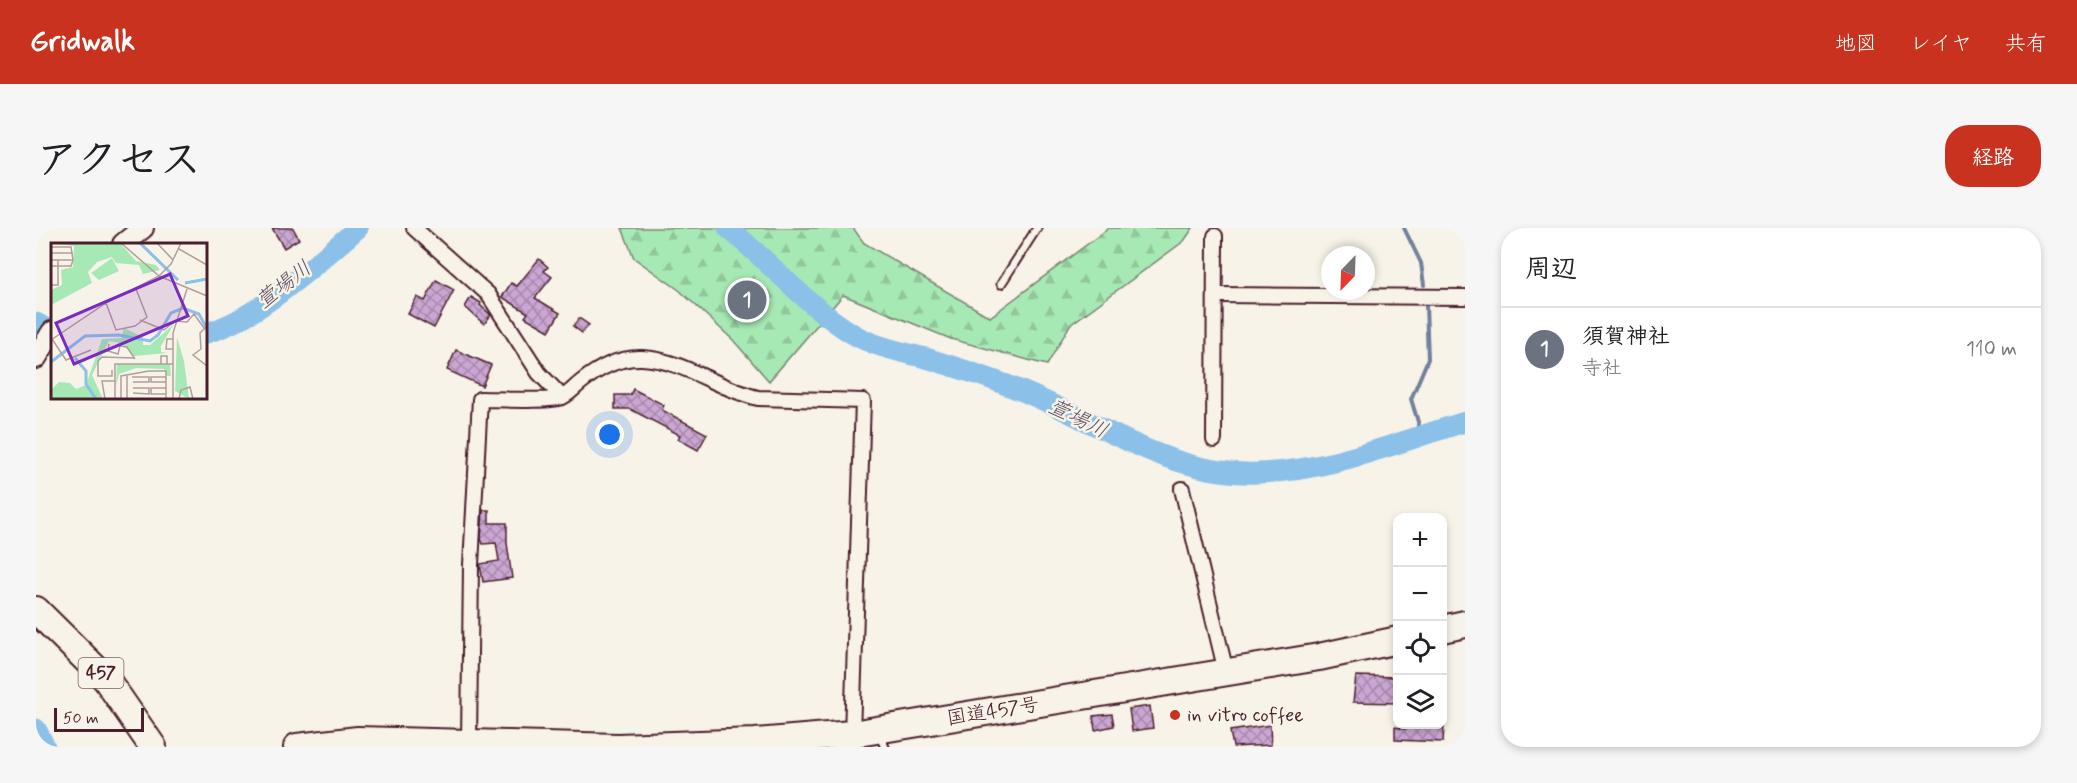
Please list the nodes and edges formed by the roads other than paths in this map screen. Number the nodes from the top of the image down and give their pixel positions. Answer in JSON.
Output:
{"nodes":[{"id":1,"x":143,"y":228,"type":"edge"},
{"id":2,"x":1037,"y":228,"type":"edge"},
{"id":3,"x":416,"y":230,"type":"edge"},
{"id":4,"x":1215,"y":236,"type":"dead end"},
{"id":5,"x":124,"y":243,"type":"edge"},
{"id":6,"x":1001,"y":284,"type":"dead end"},
{"id":7,"x":1216,"y":296,"type":"junction"},
{"id":8,"x":1465,"y":297,"type":"edge"},
{"id":9,"x":562,"y":398,"type":"junction"},
{"id":10,"x":1214,"y":440,"type":"dead end"},
{"id":11,"x":1182,"y":489,"type":"dead end"},
{"id":12,"x":36,"y":610,"type":"edge"},
{"id":13,"x":1465,"y":624,"type":"edge"},
{"id":14,"x":1447,"y":628,"type":"edge"},
{"id":15,"x":1393,"y":641,"type":"edge"},
{"id":16,"x":1226,"y":672,"type":"junction"},
{"id":17,"x":852,"y":734,"type":"junction"},
{"id":18,"x":881,"y":739,"type":"edge"},
{"id":19,"x":469,"y":741,"type":"junction"},
{"id":20,"x":153,"y":747,"type":"edge"},
{"id":21,"x":297,"y":747,"type":"edge"}],
"edges":[{"from":1,"to":5,"type":"street"},
{"from":2,"to":6,"type":"lane"},
{"from":3,"to":9,"type":"street"},
{"from":4,"to":7,"type":"street"},
{"from":7,"to":8,"type":"street"},
{"from":7,"to":10,"type":"street"},
{"from":9,"to":17,"type":"street"},
{"from":9,"to":19,"type":"street"},
{"from":11,"to":16,"type":"street"},
{"from":12,"to":20,"type":"highway","number":"457"},
{"from":13,"to":14,"type":"highway"},
{"from":15,"to":16,"type":"highway","name":"国道457号"},
{"from":16,"to":18,"type":"highway","name":"国道457号"},
{"from":17,"to":18,"type":"highway","name":"国道457号"},
{"from":17,"to":19,"type":"highway","name":"国道457号"},
{"from":19,"to":21,"type":"highway","name":"国道457号"}]}
